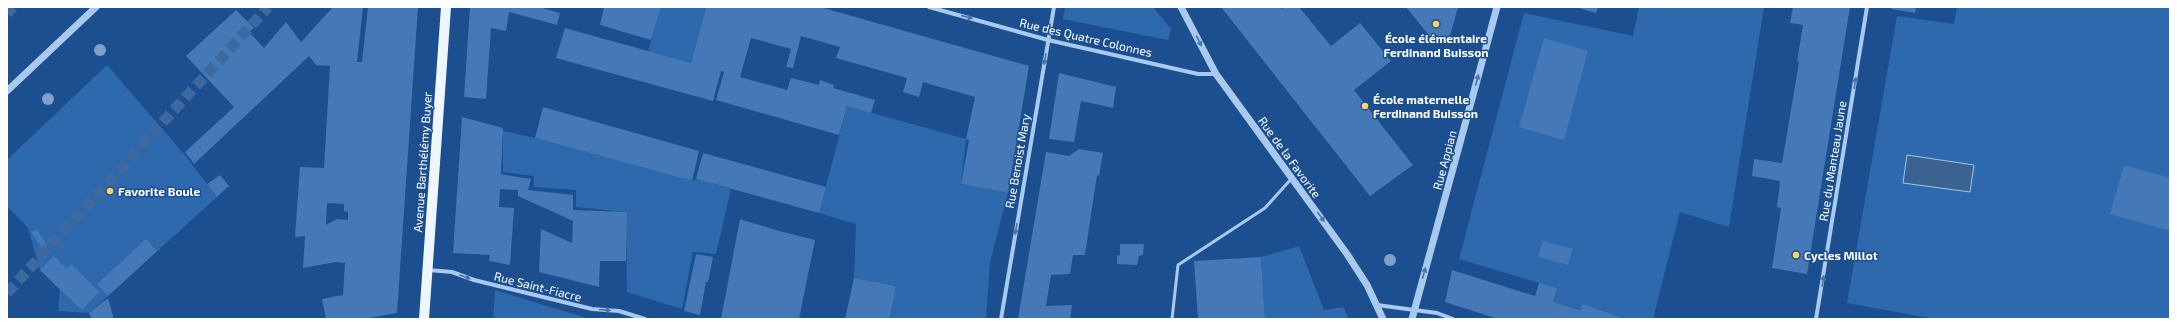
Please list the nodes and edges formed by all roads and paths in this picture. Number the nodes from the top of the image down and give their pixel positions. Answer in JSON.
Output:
{"nodes":[{"id":1,"x":96,"y":7,"type":"edge"},
{"id":2,"x":446,"y":7,"type":"edge"},
{"id":3,"x":930,"y":7,"type":"edge"},
{"id":4,"x":1054,"y":7,"type":"edge"},
{"id":5,"x":1181,"y":7,"type":"edge"},
{"id":6,"x":1497,"y":7,"type":"edge"},
{"id":7,"x":1867,"y":7,"type":"edge"},
{"id":8,"x":1048,"y":40,"type":"junction"},
{"id":9,"x":1216,"y":74,"type":"junction"},
{"id":10,"x":7,"y":91,"type":"edge"},
{"id":11,"x":1292,"y":178,"type":"junction"},
{"id":12,"x":427,"y":270,"type":"junction"},
{"id":13,"x":1377,"y":305,"type":"junction"},
{"id":14,"x":1414,"y":310,"type":"junction"},
{"id":15,"x":424,"y":319,"type":"edge"},
{"id":16,"x":645,"y":319,"type":"edge"},
{"id":17,"x":1001,"y":319,"type":"edge"},
{"id":18,"x":1172,"y":319,"type":"edge"},
{"id":19,"x":1383,"y":319,"type":"edge"},
{"id":20,"x":1412,"y":319,"type":"edge"},
{"id":21,"x":1453,"y":319,"type":"edge"},
{"id":22,"x":1816,"y":319,"type":"edge"}],
"edges":[{"from":1,"to":10,"type":"street"},
{"from":2,"to":12,"type":"main road","name":"Avenue Barthélémy Buyer"},
{"from":3,"to":8,"type":"street","name":"Rue des Quatre Colonnes","one_way":true},
{"from":4,"to":8,"type":"street","name":"Rue Benoist Mary"},
{"from":5,"to":9,"type":"street","name":"Rue de la Favorite","one_way":true},
{"from":14,"to":6,"type":"street","name":"Rue Appian","one_way":true},
{"from":22,"to":7,"type":"street","name":"Rue du Manteau Jaune","one_way":true},
{"from":8,"to":9,"type":"street","name":"Rue des Quatre Colonnes"},
{"from":8,"to":17,"type":"street","name":"Rue Benoist Mary","one_way":true},
{"from":9,"to":11,"type":"street","name":"Rue de la Favorite"},
{"from":11,"to":13,"type":"street","name":"Rue de la Favorite","one_way":true},
{"from":11,"to":18,"type":"lane"},
{"from":12,"to":15,"type":"main road","name":"Avenue Barthélémy Buyer"},
{"from":12,"to":16,"type":"street","name":"Rue Saint-Fiacre","one_way":true},
{"from":13,"to":14,"type":"street"},
{"from":13,"to":19,"type":"street","name":"Rue de la Favorite"},
{"from":14,"to":20,"type":"street","name":"Rue Appian"},
{"from":14,"to":21,"type":"street"}]}
